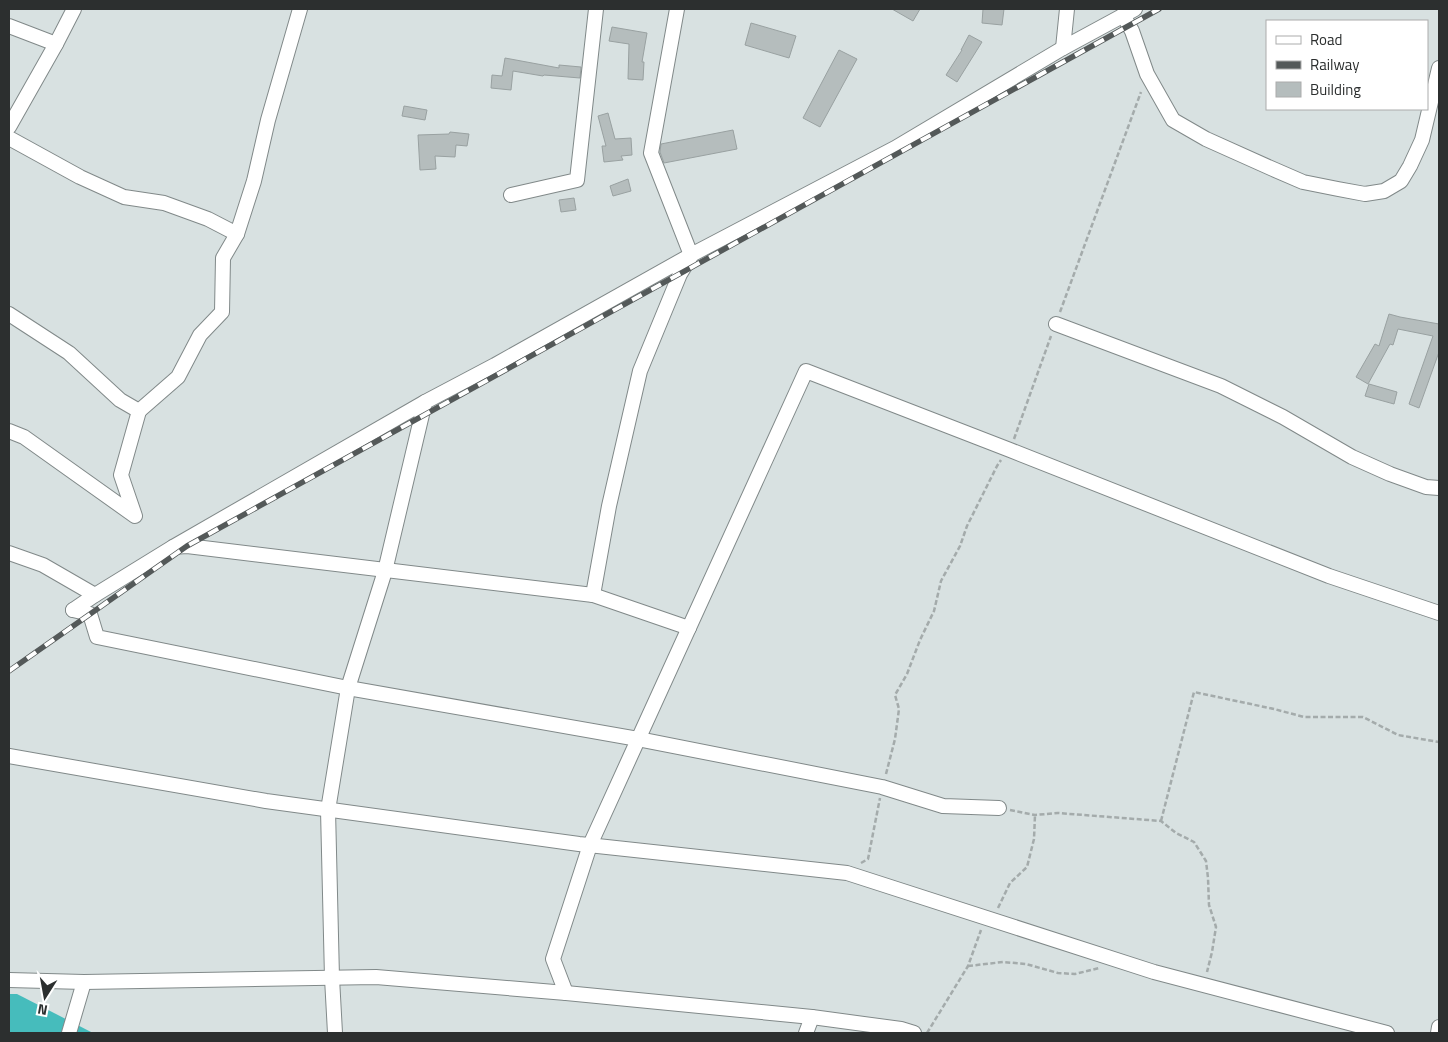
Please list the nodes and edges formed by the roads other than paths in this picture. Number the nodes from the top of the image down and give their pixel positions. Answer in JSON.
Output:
{"nodes":[{"id":1,"x":74,"y":9,"type":"edge"},
{"id":2,"x":300,"y":9,"type":"edge"},
{"id":3,"x":596,"y":9,"type":"edge"},
{"id":4,"x":677,"y":9,"type":"edge"},
{"id":5,"x":1067,"y":9,"type":"edge"},
{"id":6,"x":1129,"y":12,"type":"edge"},
{"id":7,"x":9,"y":26,"type":"edge"},
{"id":8,"x":56,"y":44,"type":"junction"},
{"id":9,"x":1063,"y":48,"type":"junction"},
{"id":10,"x":1439,"y":68,"type":"edge"},
{"id":11,"x":9,"y":127,"type":"edge"},
{"id":12,"x":9,"y":138,"type":"edge"},
{"id":13,"x":511,"y":195,"type":"dead end"},
{"id":14,"x":237,"y":234,"type":"junction"},
{"id":15,"x":691,"y":255,"type":"junction"},
{"id":16,"x":9,"y":314,"type":"edge"},
{"id":17,"x":1056,"y":324,"type":"road end"},
{"id":18,"x":425,"y":402,"type":"junction"},
{"id":19,"x":139,"y":412,"type":"junction"},
{"id":20,"x":9,"y":431,"type":"edge"},
{"id":21,"x":1439,"y":488,"type":"edge"},
{"id":22,"x":173,"y":546,"type":"junction"},
{"id":23,"x":9,"y":553,"type":"edge"},
{"id":24,"x":385,"y":571,"type":"junction"},
{"id":25,"x":95,"y":595,"type":"junction"},
{"id":26,"x":593,"y":595,"type":"junction"},
{"id":27,"x":1439,"y":613,"type":"edge"},
{"id":28,"x":689,"y":628,"type":"junction"},
{"id":29,"x":348,"y":688,"type":"junction"},
{"id":30,"x":638,"y":739,"type":"junction"},
{"id":31,"x":9,"y":756,"type":"edge"},
{"id":32,"x":999,"y":808,"type":"road end"},
{"id":33,"x":328,"y":810,"type":"junction"},
{"id":34,"x":590,"y":845,"type":"junction"},
{"id":35,"x":332,"y":978,"type":"junction"},
{"id":36,"x":9,"y":980,"type":"edge"},
{"id":37,"x":84,"y":982,"type":"junction"},
{"id":38,"x":566,"y":993,"type":"junction"},
{"id":39,"x":812,"y":1017,"type":"junction"},
{"id":40,"x":1439,"y":1027,"type":"edge"},
{"id":41,"x":70,"y":1033,"type":"edge"},
{"id":42,"x":335,"y":1033,"type":"edge"},
{"id":43,"x":806,"y":1033,"type":"edge"},
{"id":44,"x":914,"y":1033,"type":"edge"},
{"id":45,"x":1387,"y":1033,"type":"edge"},
{"id":46,"x":1438,"y":1033,"type":"edge"}],
"edges":[{"from":1,"to":8,"type":"street"},
{"from":2,"to":14,"type":"street"},
{"from":3,"to":13,"type":"street"},
{"from":4,"to":15,"type":"street"},
{"from":5,"to":9,"type":"street"},
{"from":6,"to":9,"type":"street"},
{"from":6,"to":10,"type":"street"},
{"from":7,"to":8,"type":"street"},
{"from":8,"to":11,"type":"street"},
{"from":9,"to":15,"type":"street"},
{"from":12,"to":14,"type":"street"},
{"from":14,"to":19,"type":"street"},
{"from":15,"to":18,"type":"street"},
{"from":15,"to":26,"type":"street"},
{"from":16,"to":19,"type":"street"},
{"from":17,"to":21,"type":"street"},
{"from":18,"to":22,"type":"street"},
{"from":18,"to":24,"type":"street"},
{"from":19,"to":20,"type":"street"},
{"from":22,"to":24,"type":"street"},
{"from":22,"to":25,"type":"street"},
{"from":23,"to":25,"type":"street"},
{"from":24,"to":26,"type":"street"},
{"from":24,"to":29,"type":"street"},
{"from":25,"to":29,"type":"street"},
{"from":26,"to":28,"type":"street"},
{"from":27,"to":28,"type":"street"},
{"from":28,"to":30,"type":"street"},
{"from":29,"to":30,"type":"street"},
{"from":29,"to":33,"type":"street"},
{"from":30,"to":32,"type":"street"},
{"from":30,"to":34,"type":"street"},
{"from":31,"to":33,"type":"street"},
{"from":33,"to":34,"type":"street"},
{"from":33,"to":35,"type":"street"},
{"from":34,"to":38,"type":"street"},
{"from":34,"to":45,"type":"street"},
{"from":35,"to":37,"type":"street"},
{"from":35,"to":38,"type":"street"},
{"from":35,"to":42,"type":"street"},
{"from":36,"to":37,"type":"street"},
{"from":37,"to":41,"type":"street"},
{"from":38,"to":39,"type":"street"},
{"from":39,"to":43,"type":"street"},
{"from":39,"to":44,"type":"street"},
{"from":40,"to":46,"type":"street"}]}
